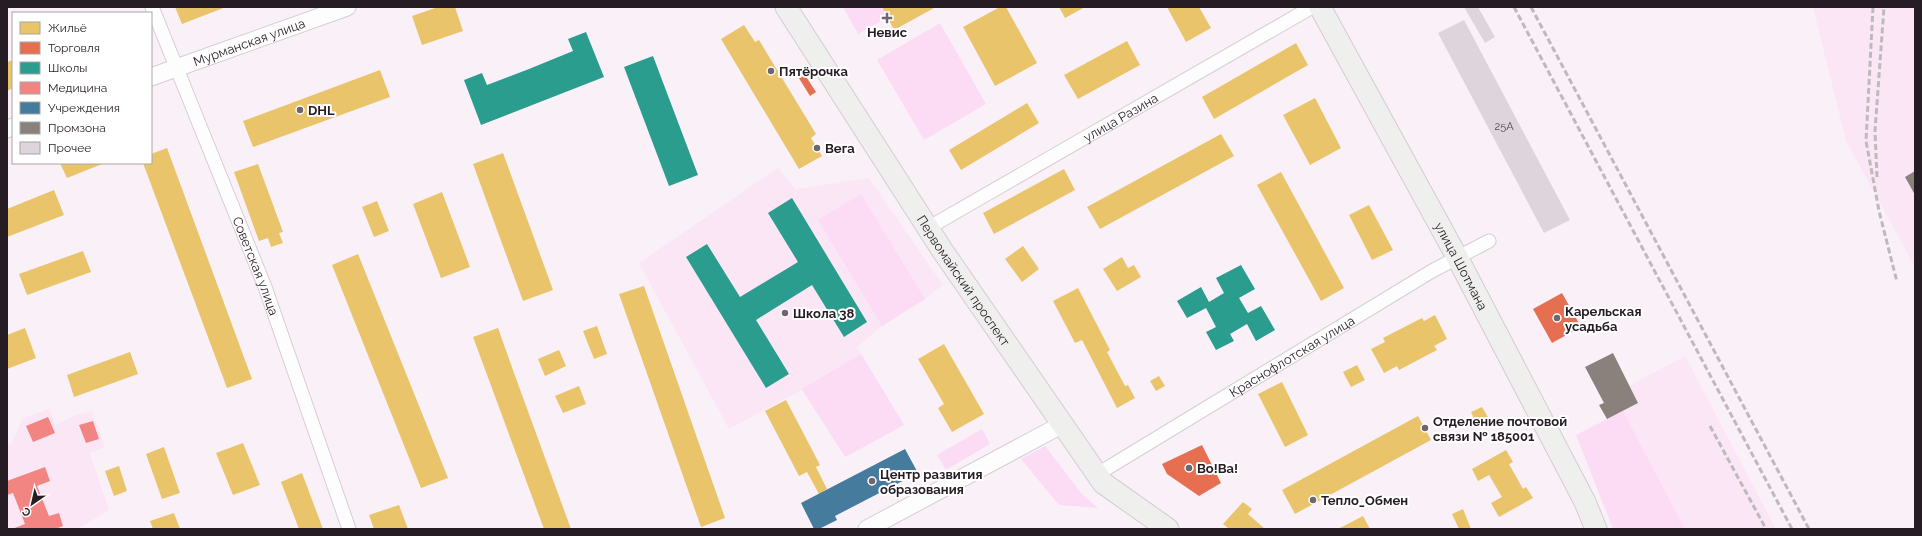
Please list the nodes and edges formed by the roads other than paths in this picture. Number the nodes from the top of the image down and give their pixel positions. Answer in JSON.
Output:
{"nodes":[{"id":1,"x":152,"y":7,"type":"edge"},
{"id":2,"x":347,"y":7,"type":"edge"},
{"id":3,"x":786,"y":7,"type":"edge"},
{"id":4,"x":1312,"y":7,"type":"edge"},
{"id":5,"x":1320,"y":7,"type":"edge"},
{"id":6,"x":175,"y":68,"type":"junction"},
{"id":7,"x":152,"y":77,"type":"edge"},
{"id":8,"x":928,"y":228,"type":"junction"},
{"id":9,"x":1490,"y":241,"type":"dead end"},
{"id":10,"x":1457,"y":257,"type":"junction"},
{"id":11,"x":1063,"y":424,"type":"junction"},
{"id":12,"x":1096,"y":475,"type":"junction"},
{"id":13,"x":349,"y":529,"type":"edge"},
{"id":14,"x":867,"y":529,"type":"edge"},
{"id":15,"x":1168,"y":529,"type":"edge"},
{"id":16,"x":1596,"y":529,"type":"edge"}],
"edges":[{"from":1,"to":6,"type":"street","name":"Советская улица"},
{"from":2,"to":6,"type":"street","name":"Мурманская улица"},
{"from":3,"to":8,"type":"main road","name":"Первомайский проспект"},
{"from":4,"to":8,"type":"street","name":"улица Разина"},
{"from":5,"to":10,"type":"main road","name":"улица Шотмана"},
{"from":6,"to":7,"type":"street","name":"Мурманская улица"},
{"from":6,"to":13,"type":"street","name":"Советская улица"},
{"from":8,"to":11,"type":"main road","name":"Первомайский проспект"},
{"from":9,"to":10,"type":"street","name":"Краснофлотская улица"},
{"from":10,"to":12,"type":"street","name":"Краснофлотская улица"},
{"from":10,"to":16,"type":"main road","name":"улица Шотмана"},
{"from":11,"to":12,"type":"main road","name":"Первомайский проспект"},
{"from":11,"to":14,"type":"street"},
{"from":12,"to":15,"type":"main road","name":"Первомайский проспект"}]}
